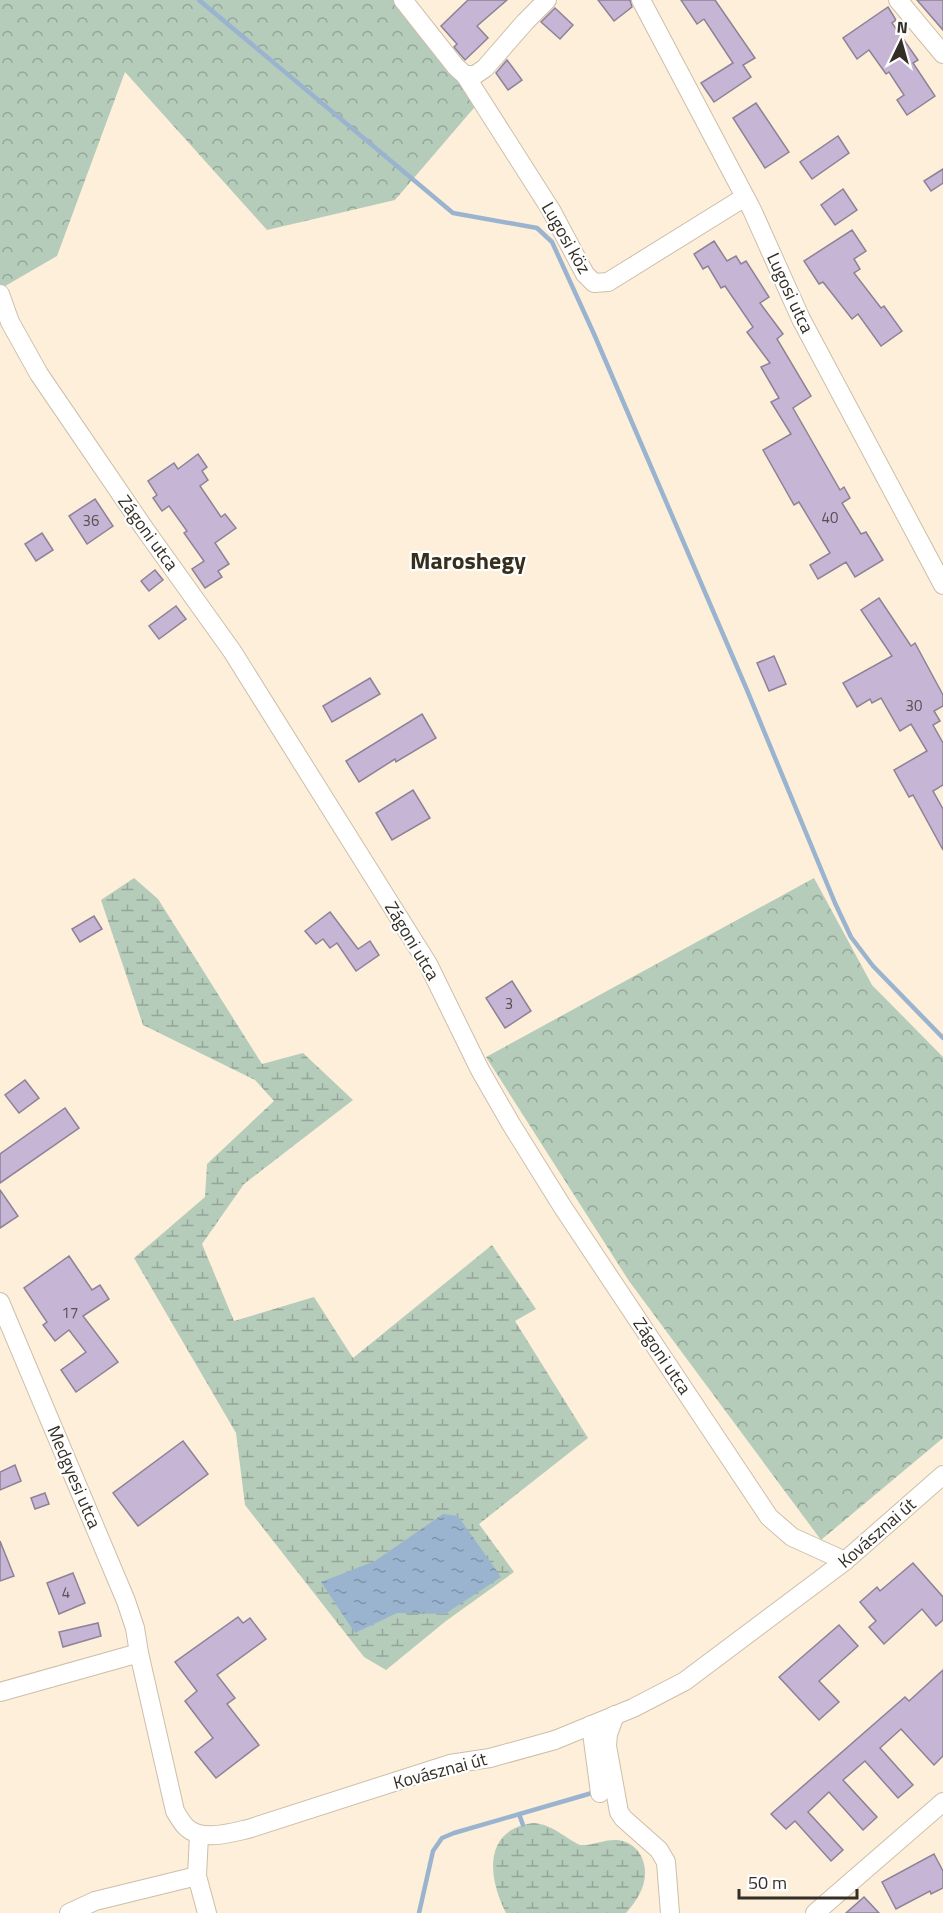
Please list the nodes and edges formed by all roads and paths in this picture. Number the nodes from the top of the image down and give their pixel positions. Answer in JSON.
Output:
{"nodes":[{"id":1,"x":403,"y":0,"type":"edge"},
{"id":2,"x":548,"y":0,"type":"edge"},
{"id":3,"x":641,"y":0,"type":"edge"},
{"id":4,"x":898,"y":0,"type":"edge"},
{"id":5,"x":943,"y":54,"type":"edge"},
{"id":6,"x":470,"y":75,"type":"junction"},
{"id":7,"x":745,"y":197,"type":"junction"},
{"id":8,"x":0,"y":294,"type":"edge"},
{"id":9,"x":943,"y":585,"type":"edge"},
{"id":10,"x":0,"y":1302,"type":"edge"},
{"id":11,"x":943,"y":1475,"type":"edge"},
{"id":12,"x":845,"y":1561,"type":"junction"},
{"id":13,"x":139,"y":1653,"type":"junction"},
{"id":14,"x":0,"y":1692,"type":"edge"},
{"id":15,"x":615,"y":1715,"type":"junction"},
{"id":16,"x":591,"y":1725,"type":"junction"},
{"id":17,"x":600,"y":1793,"type":"dead end"},
{"id":18,"x":943,"y":1802,"type":"edge"},
{"id":19,"x":199,"y":1834,"type":"junction"},
{"id":20,"x":197,"y":1876,"type":"junction"},
{"id":21,"x":69,"y":1913,"type":"edge"},
{"id":22,"x":207,"y":1913,"type":"edge"},
{"id":23,"x":670,"y":1913,"type":"edge"},
{"id":24,"x":815,"y":1913,"type":"edge"}],
"edges":[{"from":1,"to":6,"type":"street"},
{"from":2,"to":6,"type":"street"},
{"from":3,"to":7,"type":"street","name":"Lugosi utca"},
{"from":4,"to":5,"type":"street"},
{"from":6,"to":7,"type":"street","name":"Lugosi köz"},
{"from":7,"to":9,"type":"street","name":"Lugosi utca"},
{"from":8,"to":12,"type":"street","name":"Zágoni utca"},
{"from":10,"to":13,"type":"street","name":"Medgyesi utca"},
{"from":11,"to":12,"type":"street","name":"Kovásznai út"},
{"from":12,"to":15,"type":"street","name":"Kovásznai út"},
{"from":13,"to":14,"type":"street"},
{"from":13,"to":19,"type":"street"},
{"from":15,"to":16,"type":"street","name":"Kovásznai út"},
{"from":15,"to":23,"type":"street"},
{"from":16,"to":17,"type":"street"},
{"from":16,"to":19,"type":"street","name":"Kovásznai út"},
{"from":18,"to":24,"type":"street"},
{"from":19,"to":20,"type":"street"},
{"from":20,"to":21,"type":"street"},
{"from":20,"to":22,"type":"street"}]}
